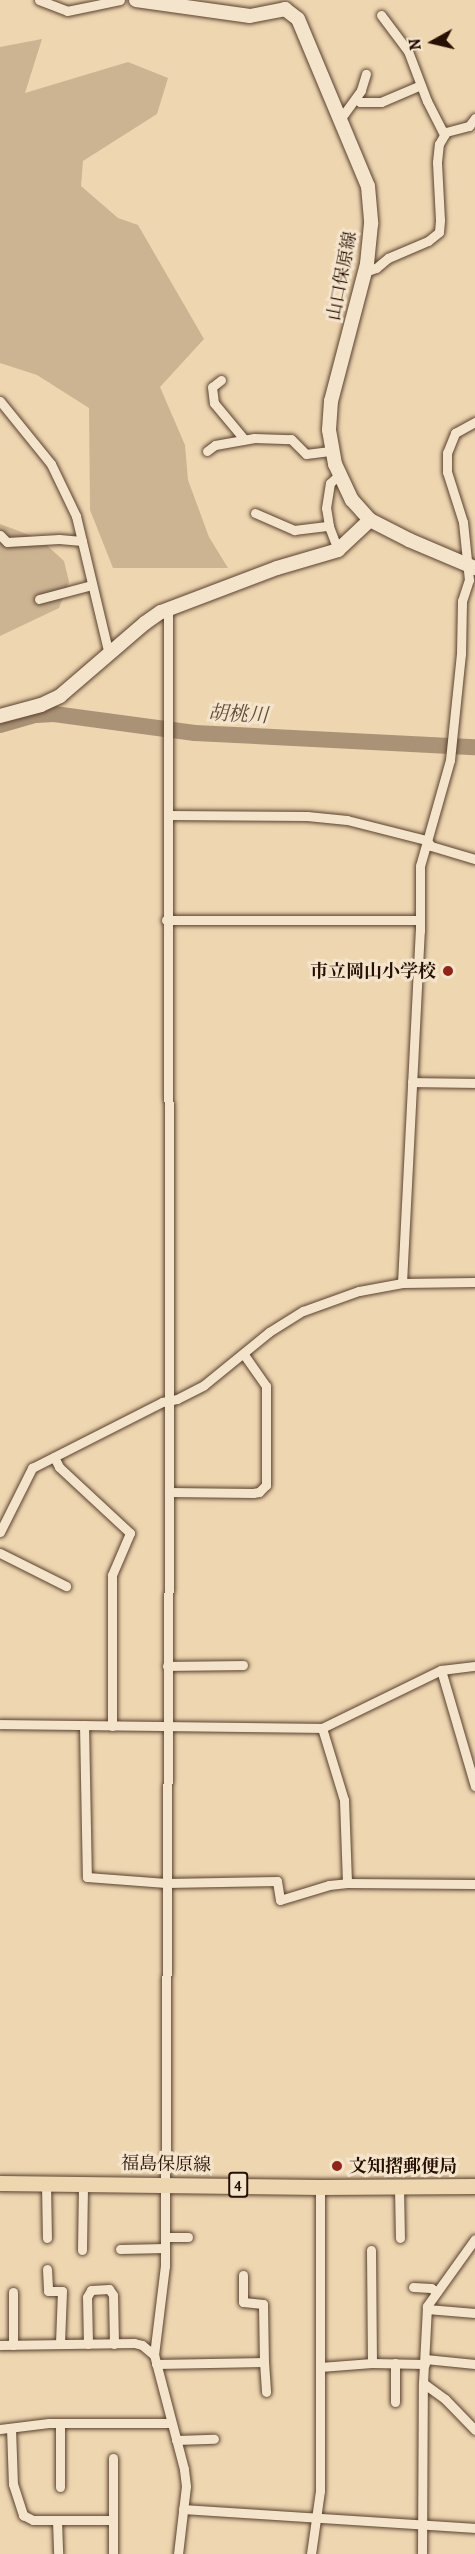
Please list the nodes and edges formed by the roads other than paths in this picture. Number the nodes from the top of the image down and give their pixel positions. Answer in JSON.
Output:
{"nodes":[{"id":1,"x":39,"y":0,"type":"edge"},
{"id":2,"x":120,"y":0,"type":"edge"},
{"id":3,"x":136,"y":0,"type":"edge"},
{"id":4,"x":381,"y":15,"type":"dead end"},
{"id":5,"x":366,"y":74,"type":"dead end"},
{"id":6,"x":421,"y":85,"type":"junction"},
{"id":7,"x":356,"y":99,"type":"junction"},
{"id":8,"x":340,"y":118,"type":"junction"},
{"id":9,"x":475,"y":118,"type":"edge"},
{"id":10,"x":444,"y":135,"type":"junction"},
{"id":11,"x":365,"y":272,"type":"junction"},
{"id":12,"x":221,"y":380,"type":"dead end"},
{"id":13,"x":0,"y":400,"type":"edge"},
{"id":14,"x":475,"y":422,"type":"edge"},
{"id":15,"x":244,"y":439,"type":"junction"},
{"id":16,"x":332,"y":450,"type":"junction"},
{"id":17,"x":207,"y":451,"type":"dead end"},
{"id":18,"x":339,"y":475,"type":"junction"},
{"id":19,"x":255,"y":513,"type":"dead end"},
{"id":20,"x":370,"y":520,"type":"junction"},
{"id":21,"x":329,"y":526,"type":"junction"},
{"id":22,"x":0,"y":535,"type":"edge"},
{"id":23,"x":82,"y":541,"type":"junction"},
{"id":24,"x":338,"y":549,"type":"junction"},
{"id":25,"x":471,"y":566,"type":"edge"},
{"id":26,"x":92,"y":585,"type":"junction"},
{"id":27,"x":39,"y":599,"type":"dead end"},
{"id":28,"x":168,"y":609,"type":"junction"},
{"id":29,"x":109,"y":655,"type":"junction"},
{"id":30,"x":0,"y":716,"type":"edge"},
{"id":31,"x":168,"y":815,"type":"junction"},
{"id":32,"x":426,"y":840,"type":"junction"},
{"id":33,"x":475,"y":859,"type":"edge"},
{"id":34,"x":166,"y":920,"type":"junction"},
{"id":35,"x":420,"y":920,"type":"junction"},
{"id":36,"x":412,"y":1082,"type":"junction"},
{"id":37,"x":475,"y":1083,"type":"edge"},
{"id":38,"x":475,"y":1282,"type":"edge"},
{"id":39,"x":402,"y":1283,"type":"junction"},
{"id":40,"x":244,"y":1354,"type":"junction"},
{"id":41,"x":167,"y":1400,"type":"junction"},
{"id":42,"x":54,"y":1457,"type":"junction"},
{"id":43,"x":169,"y":1492,"type":"junction"},
{"id":44,"x":0,"y":1532,"type":"edge"},
{"id":45,"x":0,"y":1553,"type":"edge"},
{"id":46,"x":66,"y":1586,"type":"dead end"},
{"id":47,"x":243,"y":1665,"type":"dead end"},
{"id":48,"x":167,"y":1666,"type":"junction"},
{"id":49,"x":475,"y":1666,"type":"edge"},
{"id":50,"x":441,"y":1670,"type":"junction"},
{"id":51,"x":0,"y":1724,"type":"edge"},
{"id":52,"x":84,"y":1725,"type":"junction"},
{"id":53,"x":112,"y":1726,"type":"junction"},
{"id":54,"x":166,"y":1727,"type":"junction"},
{"id":55,"x":322,"y":1728,"type":"junction"},
{"id":56,"x":475,"y":1786,"type":"edge"},
{"id":57,"x":166,"y":1883,"type":"junction"},
{"id":58,"x":347,"y":1883,"type":"junction"},
{"id":59,"x":475,"y":1884,"type":"edge"},
{"id":60,"x":0,"y":2183,"type":"edge"},
{"id":61,"x":46,"y":2183,"type":"junction"},
{"id":62,"x":83,"y":2183,"type":"junction"},
{"id":63,"x":166,"y":2184,"type":"junction"},
{"id":64,"x":475,"y":2186,"type":"edge"},
{"id":65,"x":320,"y":2187,"type":"junction"},
{"id":66,"x":399,"y":2187,"type":"junction"},
{"id":67,"x":165,"y":2237,"type":"junction"},
{"id":68,"x":188,"y":2237,"type":"dead end"},
{"id":69,"x":47,"y":2238,"type":"dead end"},
{"id":70,"x":400,"y":2238,"type":"dead end"},
{"id":71,"x":475,"y":2239,"type":"edge"},
{"id":72,"x":165,"y":2248,"type":"junction"},
{"id":73,"x":120,"y":2249,"type":"dead end"},
{"id":74,"x":82,"y":2250,"type":"dead end"},
{"id":75,"x":371,"y":2250,"type":"dead end"},
{"id":76,"x":47,"y":2269,"type":"dead end"},
{"id":77,"x":243,"y":2275,"type":"dead end"},
{"id":78,"x":413,"y":2287,"type":"dead end"},
{"id":79,"x":14,"y":2292,"type":"dead end"},
{"id":80,"x":436,"y":2292,"type":"junction"},
{"id":81,"x":427,"y":2309,"type":"junction"},
{"id":82,"x":475,"y":2313,"type":"edge"},
{"id":83,"x":114,"y":2343,"type":"junction"},
{"id":84,"x":14,"y":2344,"type":"junction"},
{"id":85,"x":60,"y":2344,"type":"junction"},
{"id":86,"x":88,"y":2344,"type":"junction"},
{"id":87,"x":0,"y":2345,"type":"edge"},
{"id":88,"x":155,"y":2360,"type":"junction"},
{"id":89,"x":425,"y":2361,"type":"junction"},
{"id":90,"x":264,"y":2362,"type":"junction"},
{"id":91,"x":372,"y":2363,"type":"junction"},
{"id":92,"x":395,"y":2363,"type":"junction"},
{"id":93,"x":475,"y":2364,"type":"edge"},
{"id":94,"x":320,"y":2367,"type":"junction"},
{"id":95,"x":423,"y":2383,"type":"junction"},
{"id":96,"x":266,"y":2392,"type":"dead end"},
{"id":97,"x":395,"y":2402,"type":"dead end"},
{"id":98,"x":60,"y":2423,"type":"junction"},
{"id":99,"x":171,"y":2423,"type":"junction"},
{"id":100,"x":11,"y":2428,"type":"junction"},
{"id":101,"x":0,"y":2429,"type":"edge"},
{"id":102,"x":475,"y":2430,"type":"edge"},
{"id":103,"x":214,"y":2439,"type":"dead end"},
{"id":104,"x":176,"y":2440,"type":"junction"},
{"id":105,"x":113,"y":2458,"type":"dead end"},
{"id":106,"x":60,"y":2487,"type":"dead end"},
{"id":107,"x":183,"y":2510,"type":"junction"},
{"id":108,"x":316,"y":2519,"type":"junction"},
{"id":109,"x":57,"y":2520,"type":"junction"},
{"id":110,"x":113,"y":2520,"type":"junction"},
{"id":111,"x":422,"y":2526,"type":"junction"},
{"id":112,"x":475,"y":2528,"type":"edge"},
{"id":113,"x":58,"y":2554,"type":"edge"},
{"id":114,"x":113,"y":2554,"type":"edge"},
{"id":115,"x":178,"y":2554,"type":"edge"},
{"id":116,"x":311,"y":2554,"type":"edge"},
{"id":117,"x":422,"y":2554,"type":"edge"}],
"edges":[{"from":1,"to":2,"type":"street"},
{"from":3,"to":8,"type":"main road","name":"山口保原線"},
{"from":4,"to":6,"type":"street"},
{"from":5,"to":7,"type":"street"},
{"from":6,"to":7,"type":"street"},
{"from":6,"to":10,"type":"street"},
{"from":7,"to":8,"type":"street"},
{"from":8,"to":11,"type":"main road","name":"山口保原線"},
{"from":9,"to":10,"type":"street"},
{"from":10,"to":11,"type":"street"},
{"from":11,"to":16,"type":"main road","name":"山口保原線"},
{"from":12,"to":15,"type":"street"},
{"from":13,"to":23,"type":"street"},
{"from":14,"to":25,"type":"street"},
{"from":15,"to":16,"type":"street"},
{"from":15,"to":17,"type":"street"},
{"from":16,"to":18,"type":"main road","name":"山口保原線"},
{"from":18,"to":20,"type":"main road","name":"山口保原線"},
{"from":18,"to":21,"type":"street"},
{"from":19,"to":21,"type":"street"},
{"from":20,"to":24,"type":"main road"},
{"from":20,"to":25,"type":"main road","name":"山口保原線"},
{"from":21,"to":24,"type":"street"},
{"from":22,"to":23,"type":"street"},
{"from":23,"to":26,"type":"street"},
{"from":24,"to":28,"type":"main road"},
{"from":25,"to":32,"type":"street"},
{"from":26,"to":27,"type":"street"},
{"from":26,"to":29,"type":"street"},
{"from":28,"to":29,"type":"main road"},
{"from":28,"to":31,"type":"street"},
{"from":29,"to":30,"type":"main road"},
{"from":31,"to":32,"type":"street"},
{"from":31,"to":34,"type":"street"},
{"from":32,"to":33,"type":"street"},
{"from":32,"to":35,"type":"street"},
{"from":34,"to":35,"type":"street"},
{"from":34,"to":41,"type":"street"},
{"from":35,"to":36,"type":"street"},
{"from":36,"to":37,"type":"street"},
{"from":36,"to":39,"type":"street"},
{"from":38,"to":39,"type":"street"},
{"from":39,"to":40,"type":"street"},
{"from":40,"to":41,"type":"street"},
{"from":40,"to":43,"type":"street"},
{"from":41,"to":42,"type":"street"},
{"from":41,"to":43,"type":"street"},
{"from":42,"to":44,"type":"street"},
{"from":42,"to":53,"type":"street"},
{"from":43,"to":48,"type":"street"},
{"from":45,"to":46,"type":"street"},
{"from":47,"to":48,"type":"street"},
{"from":48,"to":54,"type":"street"},
{"from":49,"to":50,"type":"street"},
{"from":50,"to":55,"type":"street"},
{"from":50,"to":56,"type":"street"},
{"from":51,"to":52,"type":"street"},
{"from":52,"to":53,"type":"street"},
{"from":52,"to":57,"type":"street"},
{"from":53,"to":54,"type":"street"},
{"from":54,"to":55,"type":"street"},
{"from":54,"to":57,"type":"street"},
{"from":55,"to":58,"type":"street"},
{"from":57,"to":58,"type":"street"},
{"from":57,"to":63,"type":"street"},
{"from":58,"to":59,"type":"street"},
{"from":60,"to":61,"type":"main road","name":"福島保原線","number":"4"},
{"from":61,"to":62,"type":"main road","name":"福島保原線","number":"4"},
{"from":61,"to":69,"type":"street"},
{"from":62,"to":63,"type":"main road","name":"福島保原線","number":"4"},
{"from":62,"to":74,"type":"street"},
{"from":63,"to":65,"type":"main road","name":"福島保原線","number":"4"},
{"from":63,"to":67,"type":"street"},
{"from":64,"to":66,"type":"main road","name":"福島保原線","number":"4"},
{"from":65,"to":66,"type":"main road","name":"福島保原線","number":"4"},
{"from":65,"to":94,"type":"street"},
{"from":66,"to":70,"type":"street"},
{"from":67,"to":68,"type":"street"},
{"from":67,"to":72,"type":"street"},
{"from":71,"to":80,"type":"street"},
{"from":72,"to":73,"type":"street"},
{"from":72,"to":88,"type":"street"},
{"from":75,"to":91,"type":"street"},
{"from":76,"to":85,"type":"street"},
{"from":77,"to":90,"type":"street"},
{"from":78,"to":80,"type":"street"},
{"from":79,"to":84,"type":"street"},
{"from":80,"to":81,"type":"street"},
{"from":81,"to":82,"type":"street"},
{"from":81,"to":89,"type":"street"},
{"from":83,"to":86,"type":"street"},
{"from":83,"to":86,"type":"street"},
{"from":83,"to":88,"type":"street"},
{"from":84,"to":85,"type":"street"},
{"from":84,"to":87,"type":"street"},
{"from":85,"to":86,"type":"street"},
{"from":88,"to":90,"type":"street"},
{"from":88,"to":99,"type":"street"},
{"from":89,"to":92,"type":"street"},
{"from":89,"to":93,"type":"street"},
{"from":89,"to":95,"type":"street"},
{"from":90,"to":96,"type":"street"},
{"from":91,"to":92,"type":"street"},
{"from":91,"to":94,"type":"street"},
{"from":92,"to":97,"type":"street"},
{"from":94,"to":108,"type":"street"},
{"from":95,"to":102,"type":"street"},
{"from":95,"to":111,"type":"street"},
{"from":98,"to":99,"type":"street"},
{"from":98,"to":100,"type":"street"},
{"from":98,"to":106,"type":"street"},
{"from":99,"to":104,"type":"street"},
{"from":100,"to":101,"type":"street"},
{"from":100,"to":109,"type":"street"},
{"from":103,"to":104,"type":"street"},
{"from":104,"to":107,"type":"street"},
{"from":105,"to":110,"type":"street"},
{"from":107,"to":108,"type":"street"},
{"from":107,"to":115,"type":"street"},
{"from":108,"to":111,"type":"street"},
{"from":108,"to":116,"type":"street"},
{"from":109,"to":110,"type":"street"},
{"from":109,"to":113,"type":"street"},
{"from":110,"to":114,"type":"street"},
{"from":111,"to":112,"type":"street"},
{"from":111,"to":117,"type":"street"}]}
